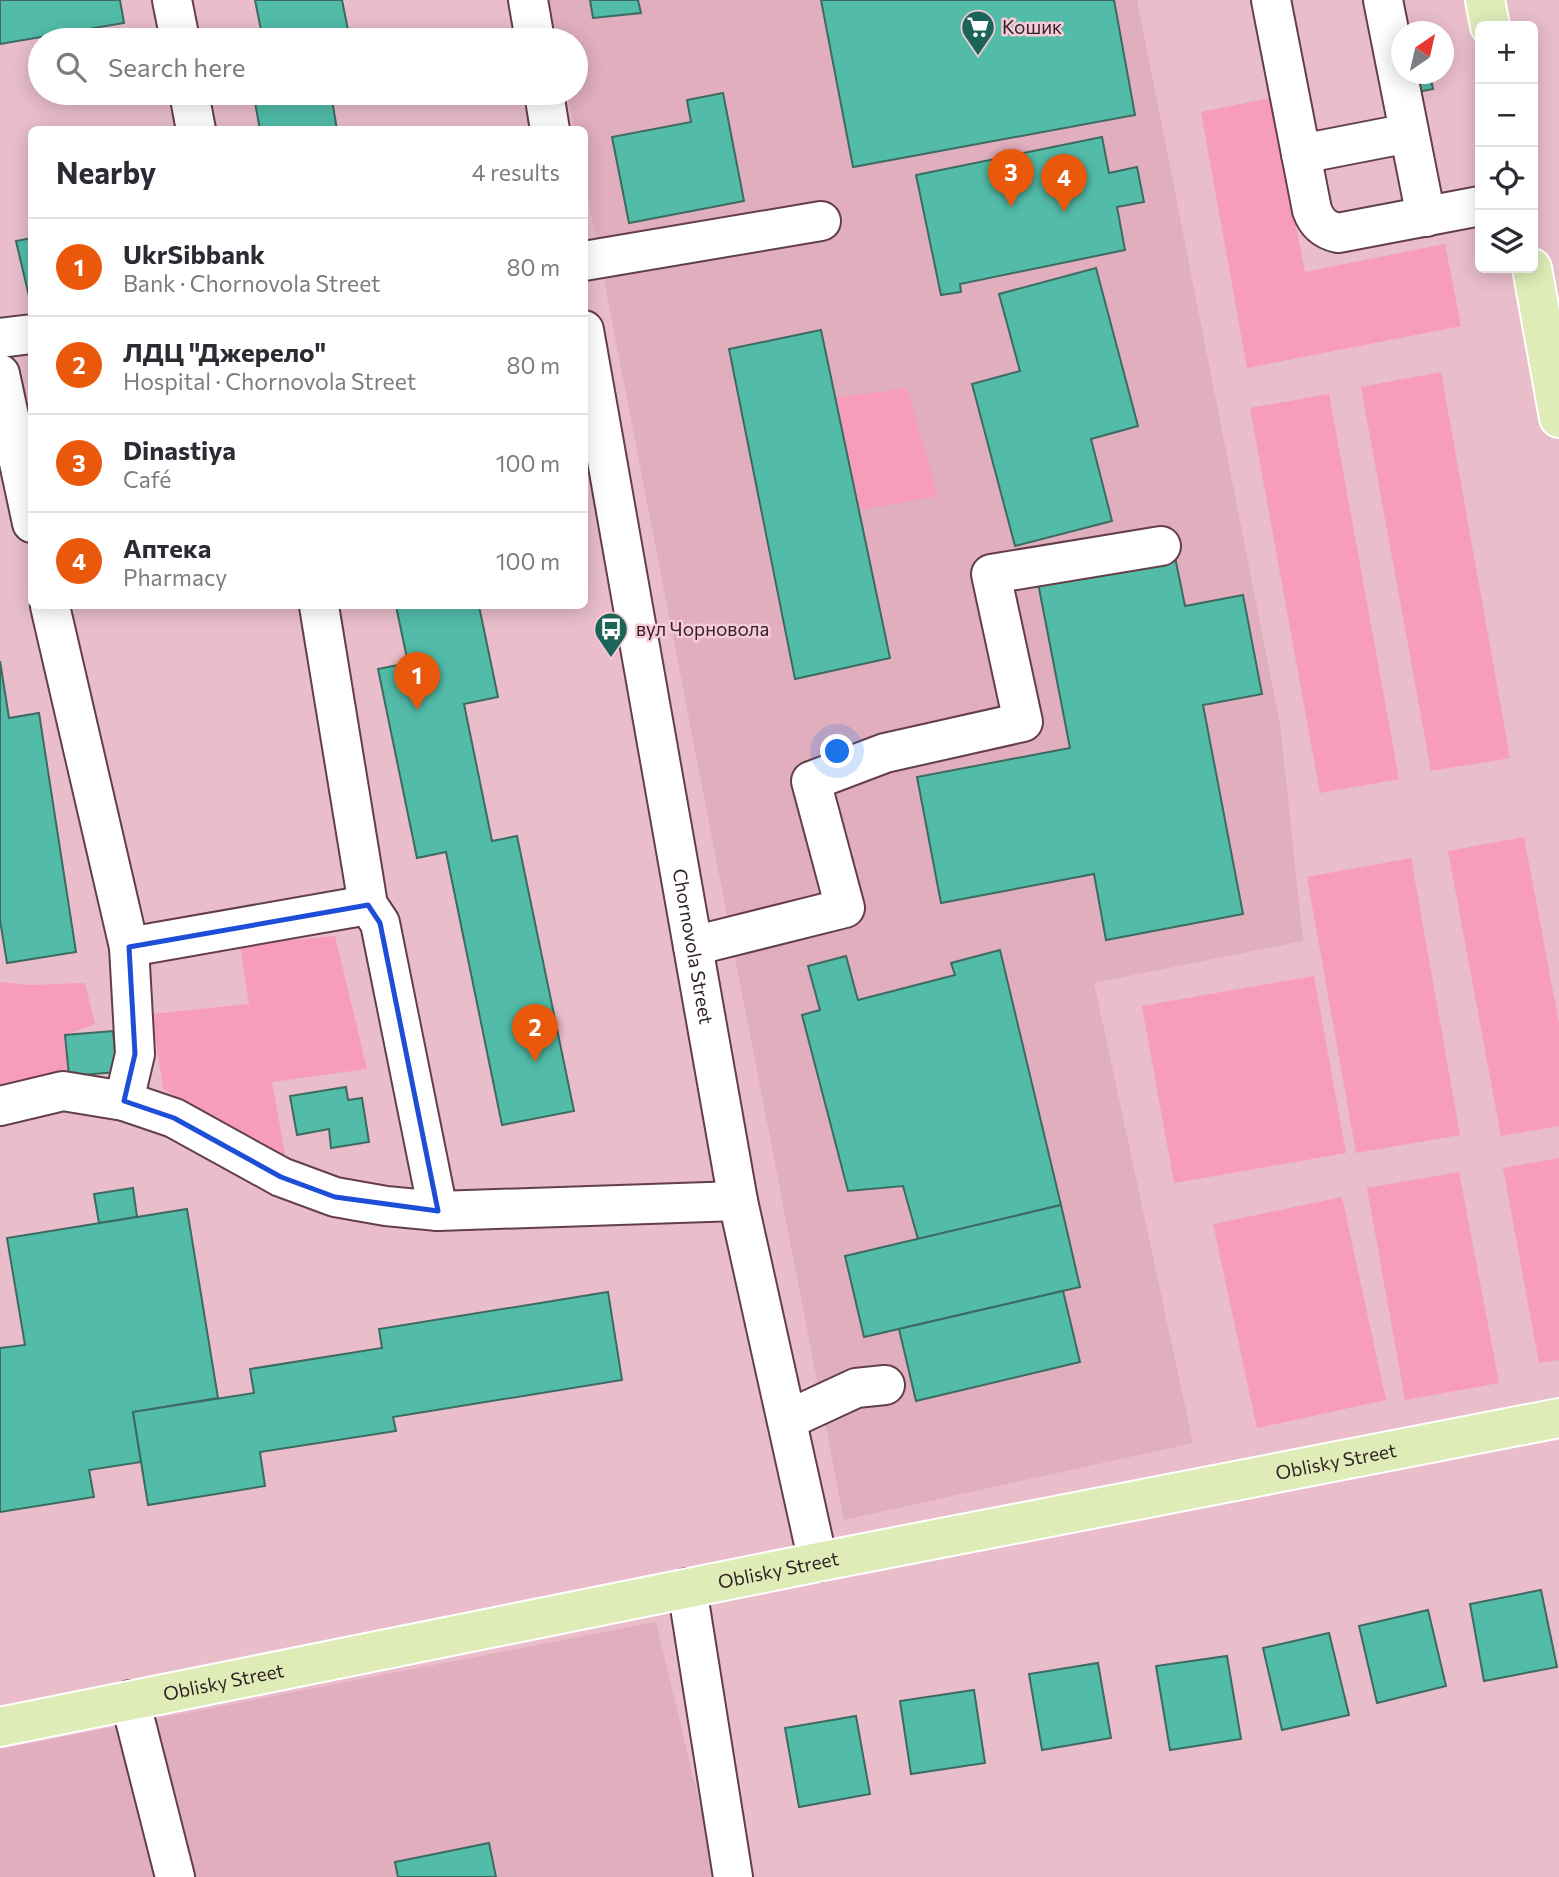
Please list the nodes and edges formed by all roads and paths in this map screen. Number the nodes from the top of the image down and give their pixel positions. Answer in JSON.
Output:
{"nodes":[{"id":1,"x":173,"y":0,"type":"edge"},
{"id":2,"x":528,"y":0,"type":"edge"},
{"id":3,"x":1271,"y":0,"type":"edge"},
{"id":4,"x":1383,"y":0,"type":"edge"},
{"id":5,"x":1485,"y":0,"type":"edge"},
{"id":6,"x":1489,"y":21,"type":"edge"},
{"id":7,"x":178,"y":28,"type":"edge"},
{"id":8,"x":533,"y":28,"type":"edge"},
{"id":9,"x":192,"y":105,"type":"edge"},
{"id":10,"x":546,"y":105,"type":"edge"},
{"id":11,"x":195,"y":126,"type":"edge"},
{"id":12,"x":549,"y":126,"type":"edge"},
{"id":13,"x":1409,"y":133,"type":"junction"},
{"id":14,"x":1301,"y":154,"type":"junction"},
{"id":15,"x":1475,"y":207,"type":"edge"},
{"id":16,"x":1426,"y":217,"type":"junction"},
{"id":17,"x":821,"y":221,"type":"dead end"},
{"id":18,"x":588,"y":260,"type":"edge"},
{"id":19,"x":1533,"y":273,"type":"edge"},
{"id":20,"x":28,"y":334,"type":"edge"},
{"id":21,"x":0,"y":338,"type":"edge"},
{"id":22,"x":588,"y":353,"type":"edge"},
{"id":23,"x":0,"y":374,"type":"edge"},
{"id":24,"x":1559,"y":418,"type":"edge"},
{"id":25,"x":28,"y":504,"type":"edge"},
{"id":26,"x":1161,"y":546,"type":"dead end"},
{"id":27,"x":51,"y":609,"type":"edge"},
{"id":28,"x":319,"y":609,"type":"edge"},
{"id":29,"x":368,"y":905,"type":"junction"},
{"id":30,"x":693,"y":946,"type":"junction"},
{"id":31,"x":129,"y":947,"type":"junction"},
{"id":32,"x":124,"y":1101,"type":"junction"},
{"id":33,"x":0,"y":1106,"type":"edge"},
{"id":34,"x":738,"y":1201,"type":"junction"},
{"id":35,"x":438,"y":1212,"type":"junction"},
{"id":36,"x":885,"y":1385,"type":"dead end"},
{"id":37,"x":1559,"y":1418,"type":"edge"},
{"id":38,"x":787,"y":1420,"type":"junction"},
{"id":39,"x":818,"y":1562,"type":"junction"},
{"id":40,"x":687,"y":1588,"type":"junction"},
{"id":41,"x":130,"y":1700,"type":"junction"},
{"id":42,"x":0,"y":1727,"type":"edge"},
{"id":43,"x":176,"y":1877,"type":"edge"},
{"id":44,"x":733,"y":1877,"type":"edge"}],
"edges":[{"from":1,"to":7,"type":"street"},
{"from":2,"to":8,"type":"street"},
{"from":3,"to":14,"type":"street"},
{"from":4,"to":13,"type":"street"},
{"from":5,"to":6,"type":"main road"},
{"from":9,"to":11,"type":"street"},
{"from":10,"to":12,"type":"street"},
{"from":13,"to":14,"type":"street"},
{"from":13,"to":16,"type":"street"},
{"from":14,"to":16,"type":"street"},
{"from":15,"to":16,"type":"street"},
{"from":17,"to":18,"type":"street"},
{"from":19,"to":24,"type":"main road"},
{"from":20,"to":21,"type":"street"},
{"from":22,"to":30,"type":"street","name":"Chornovola Street"},
{"from":23,"to":25,"type":"street"},
{"from":26,"to":30,"type":"street"},
{"from":27,"to":31,"type":"street"},
{"from":28,"to":29,"type":"street"},
{"from":29,"to":31,"type":"street"},
{"from":29,"to":35,"type":"street"},
{"from":30,"to":34,"type":"street","name":"Chornovola Street"},
{"from":31,"to":32,"type":"street"},
{"from":32,"to":33,"type":"street"},
{"from":32,"to":35,"type":"street"},
{"from":34,"to":35,"type":"street"},
{"from":34,"to":38,"type":"street","name":"Chornovola Street"},
{"from":36,"to":38,"type":"street"},
{"from":37,"to":39,"type":"main road","name":"Oblisky Street"},
{"from":38,"to":39,"type":"street","name":"Chornovola Street"},
{"from":39,"to":40,"type":"main road","name":"Oblisky Street"},
{"from":40,"to":41,"type":"main road","name":"Oblisky Street"},
{"from":40,"to":44,"type":"street"},
{"from":41,"to":42,"type":"main road","name":"Oblisky Street"},
{"from":41,"to":43,"type":"street"}]}
